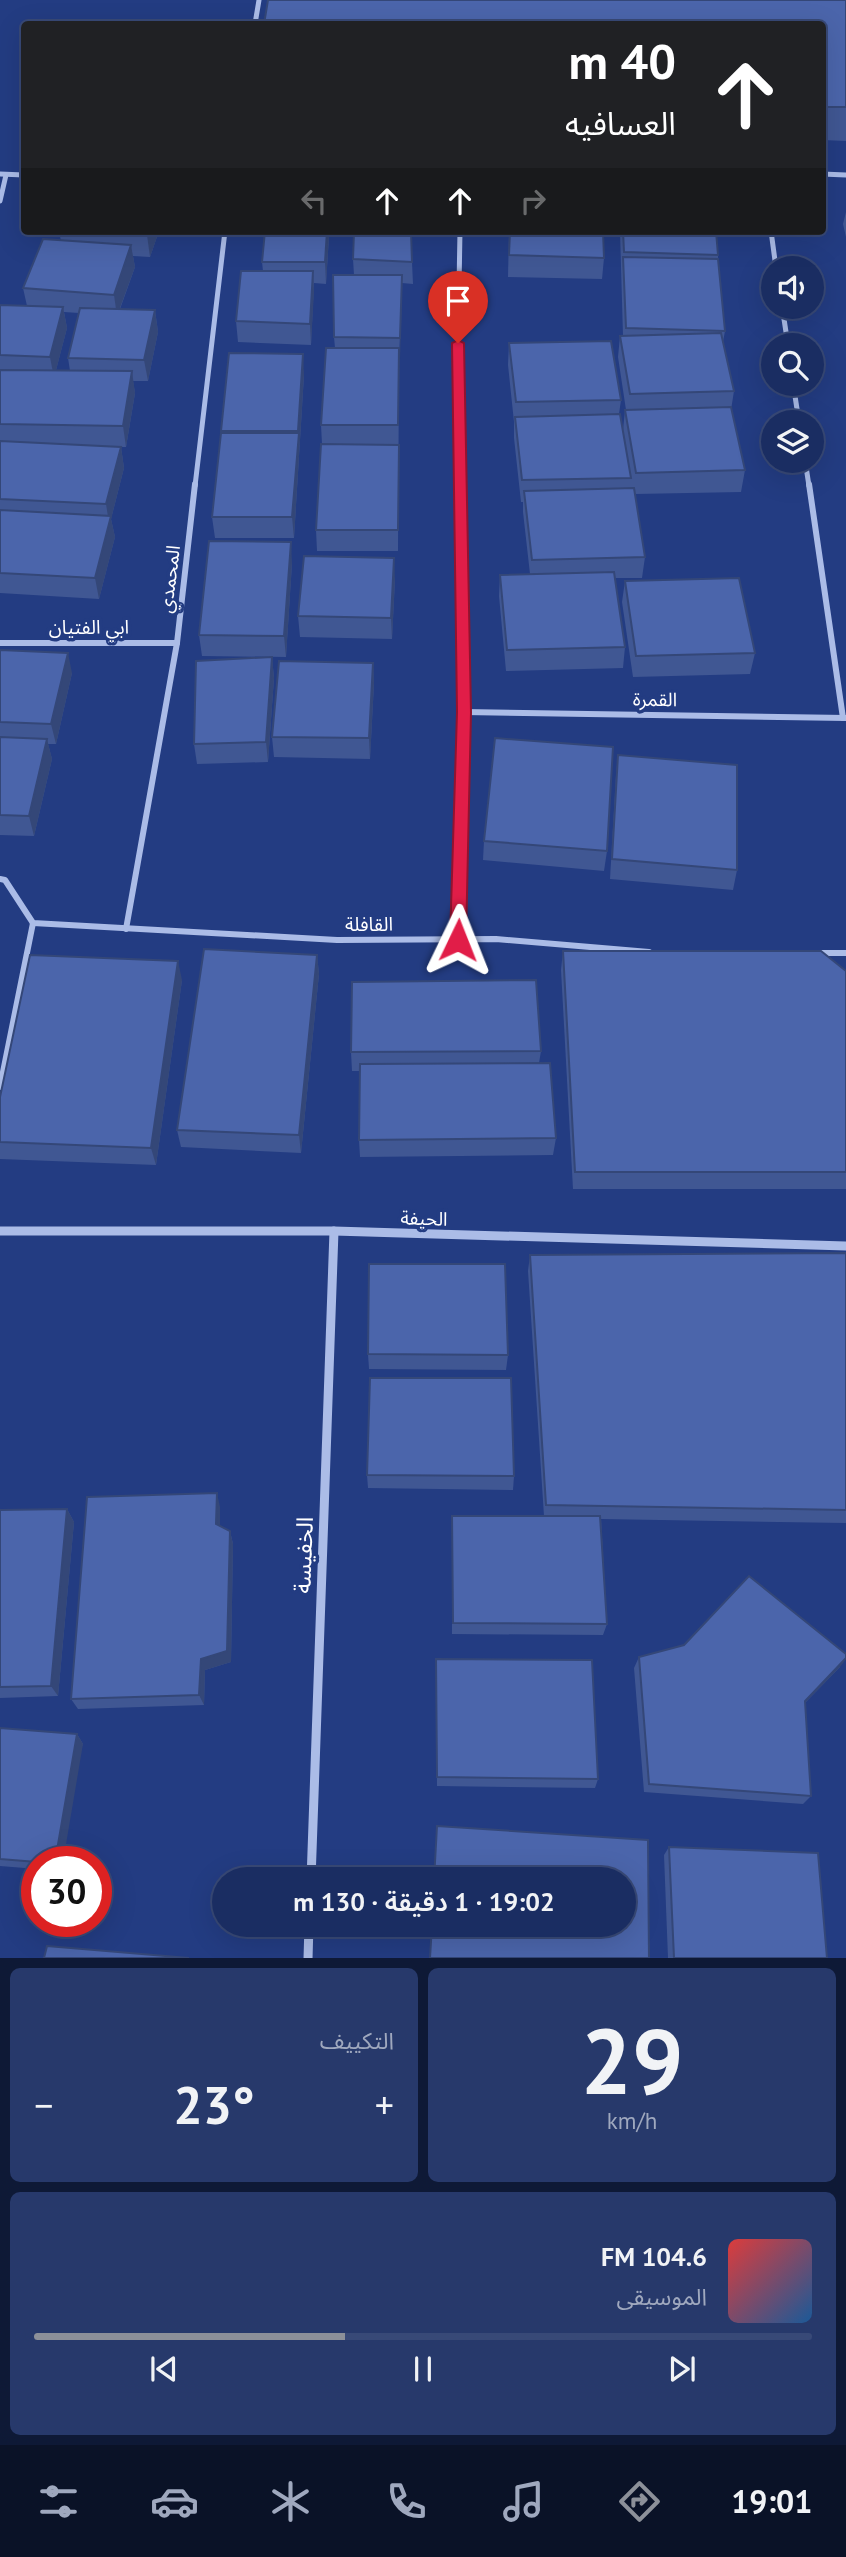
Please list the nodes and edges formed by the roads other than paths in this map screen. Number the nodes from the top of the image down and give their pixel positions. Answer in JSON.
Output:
{"nodes":[{"id":1,"x":259,"y":0,"type":"edge"},
{"id":2,"x":256,"y":21,"type":"edge"},
{"id":3,"x":3,"y":174,"type":"edge"},
{"id":4,"x":826,"y":174,"type":"edge"},
{"id":5,"x":21,"y":175,"type":"edge"},
{"id":6,"x":846,"y":175,"type":"edge"},
{"id":7,"x":0,"y":201,"type":"edge"},
{"id":8,"x":225,"y":235,"type":"edge"},
{"id":9,"x":460,"y":235,"type":"edge"},
{"id":10,"x":772,"y":235,"type":"edge"},
{"id":11,"x":774,"y":256,"type":"edge"},
{"id":12,"x":807,"y":473,"type":"edge"},
{"id":13,"x":0,"y":643,"type":"edge"},
{"id":14,"x":177,"y":643,"type":"junction"},
{"id":15,"x":464,"y":712,"type":"junction"},
{"id":16,"x":845,"y":718,"type":"edge"},
{"id":17,"x":0,"y":879,"type":"edge"},
{"id":18,"x":33,"y":923,"type":"junction"},
{"id":19,"x":126,"y":929,"type":"junction"},
{"id":20,"x":458,"y":940,"type":"junction"},
{"id":21,"x":653,"y":952,"type":"edge"},
{"id":22,"x":805,"y":953,"type":"edge"},
{"id":23,"x":846,"y":953,"type":"edge"},
{"id":24,"x":0,"y":1087,"type":"edge"},
{"id":25,"x":0,"y":1231,"type":"edge"},
{"id":26,"x":334,"y":1231,"type":"junction"},
{"id":27,"x":846,"y":1246,"type":"edge"},
{"id":28,"x":311,"y":1867,"type":"edge"},
{"id":29,"x":309,"y":1937,"type":"edge"},
{"id":30,"x":308,"y":1958,"type":"edge"}],
"edges":[{"from":1,"to":2,"type":"street"},
{"from":3,"to":5,"type":"street"},
{"from":3,"to":7,"type":"street"},
{"from":4,"to":6,"type":"street"},
{"from":8,"to":14,"type":"street","name":"المحمدي"},
{"from":9,"to":15,"type":"street"},
{"from":10,"to":11,"type":"street"},
{"from":12,"to":16,"type":"street"},
{"from":13,"to":14,"type":"street","name":"ابي الفتيان"},
{"from":14,"to":19,"type":"street","name":"المحمدي"},
{"from":15,"to":16,"type":"street","name":"القمرة"},
{"from":15,"to":20,"type":"street"},
{"from":17,"to":18,"type":"street"},
{"from":18,"to":19,"type":"street","name":"القافلة"},
{"from":18,"to":24,"type":"street"},
{"from":19,"to":20,"type":"street","name":"القافلة"},
{"from":20,"to":21,"type":"street","name":"القافلة"},
{"from":22,"to":23,"type":"street"},
{"from":25,"to":26,"type":"street","name":"الحيفة"},
{"from":26,"to":27,"type":"street","name":"الحيفة"},
{"from":26,"to":28,"type":"street","name":"الخفيسة"},
{"from":29,"to":30,"type":"street"}]}
